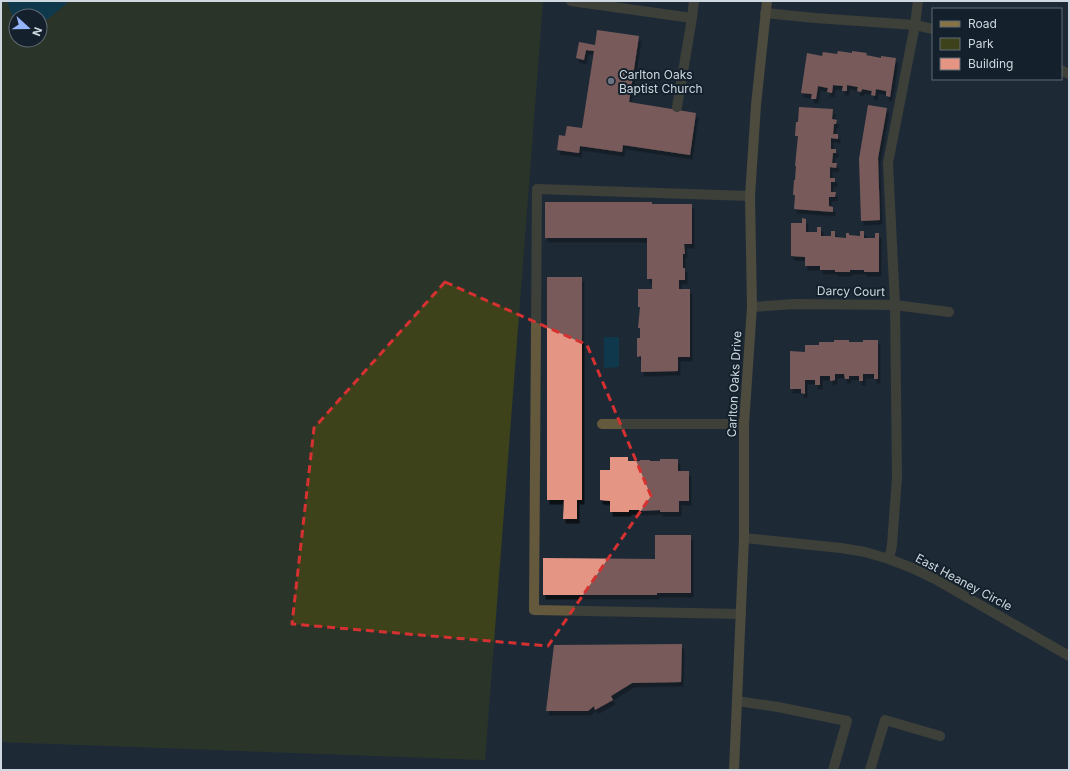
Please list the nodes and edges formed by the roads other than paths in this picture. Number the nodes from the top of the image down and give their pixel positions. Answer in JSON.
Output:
{"nodes":[{"id":1,"x":571,"y":1,"type":"edge"},
{"id":2,"x":694,"y":1,"type":"edge"},
{"id":3,"x":767,"y":1,"type":"edge"},
{"id":4,"x":918,"y":1,"type":"edge"},
{"id":5,"x":765,"y":13,"type":"junction"},
{"id":6,"x":692,"y":18,"type":"junction"},
{"id":7,"x":915,"y":25,"type":"junction"},
{"id":8,"x":932,"y":29,"type":"edge"},
{"id":9,"x":677,"y":107,"type":"dead end"},
{"id":10,"x":750,"y":196,"type":"junction"},
{"id":11,"x":895,"y":305,"type":"junction"},
{"id":12,"x":752,"y":307,"type":"junction"},
{"id":13,"x":949,"y":312,"type":"dead end"},
{"id":14,"x":602,"y":424,"type":"dead end"},
{"id":15,"x":744,"y":424,"type":"junction"},
{"id":16,"x":744,"y":538,"type":"junction"},
{"id":17,"x":889,"y":559,"type":"junction"},
{"id":18,"x":741,"y":614,"type":"junction"},
{"id":19,"x":1068,"y":652,"type":"edge"},
{"id":20,"x":737,"y":701,"type":"junction"},
{"id":21,"x":940,"y":736,"type":"dead end"},
{"id":22,"x":734,"y":770,"type":"edge"},
{"id":23,"x":834,"y":770,"type":"edge"},
{"id":24,"x":870,"y":770,"type":"edge"}],
"edges":[{"from":1,"to":6,"type":"street"},
{"from":2,"to":6,"type":"street"},
{"from":3,"to":5,"type":"main road","name":"Carlton Oaks Drive"},
{"from":4,"to":7,"type":"street"},
{"from":5,"to":7,"type":"street"},
{"from":5,"to":10,"type":"main road","name":"Carlton Oaks Drive"},
{"from":6,"to":9,"type":"street"},
{"from":7,"to":8,"type":"street"},
{"from":7,"to":11,"type":"street"},
{"from":10,"to":12,"type":"main road","name":"Carlton Oaks Drive"},
{"from":10,"to":18,"type":"street"},
{"from":11,"to":12,"type":"street","name":"Darcy Court"},
{"from":11,"to":13,"type":"street","name":"Darcy Court"},
{"from":11,"to":17,"type":"street"},
{"from":12,"to":15,"type":"main road","name":"Carlton Oaks Drive"},
{"from":14,"to":15,"type":"street"},
{"from":15,"to":16,"type":"main road","name":"Carlton Oaks Drive"},
{"from":16,"to":17,"type":"street","name":"East Heaney Circle"},
{"from":16,"to":18,"type":"main road","name":"Carlton Oaks Drive"},
{"from":17,"to":19,"type":"street","name":"East Heaney Circle"},
{"from":18,"to":20,"type":"main road","name":"Carlton Oaks Drive"},
{"from":20,"to":22,"type":"main road","name":"Carlton Oaks Drive"},
{"from":20,"to":23,"type":"street"},
{"from":21,"to":24,"type":"street"}]}
